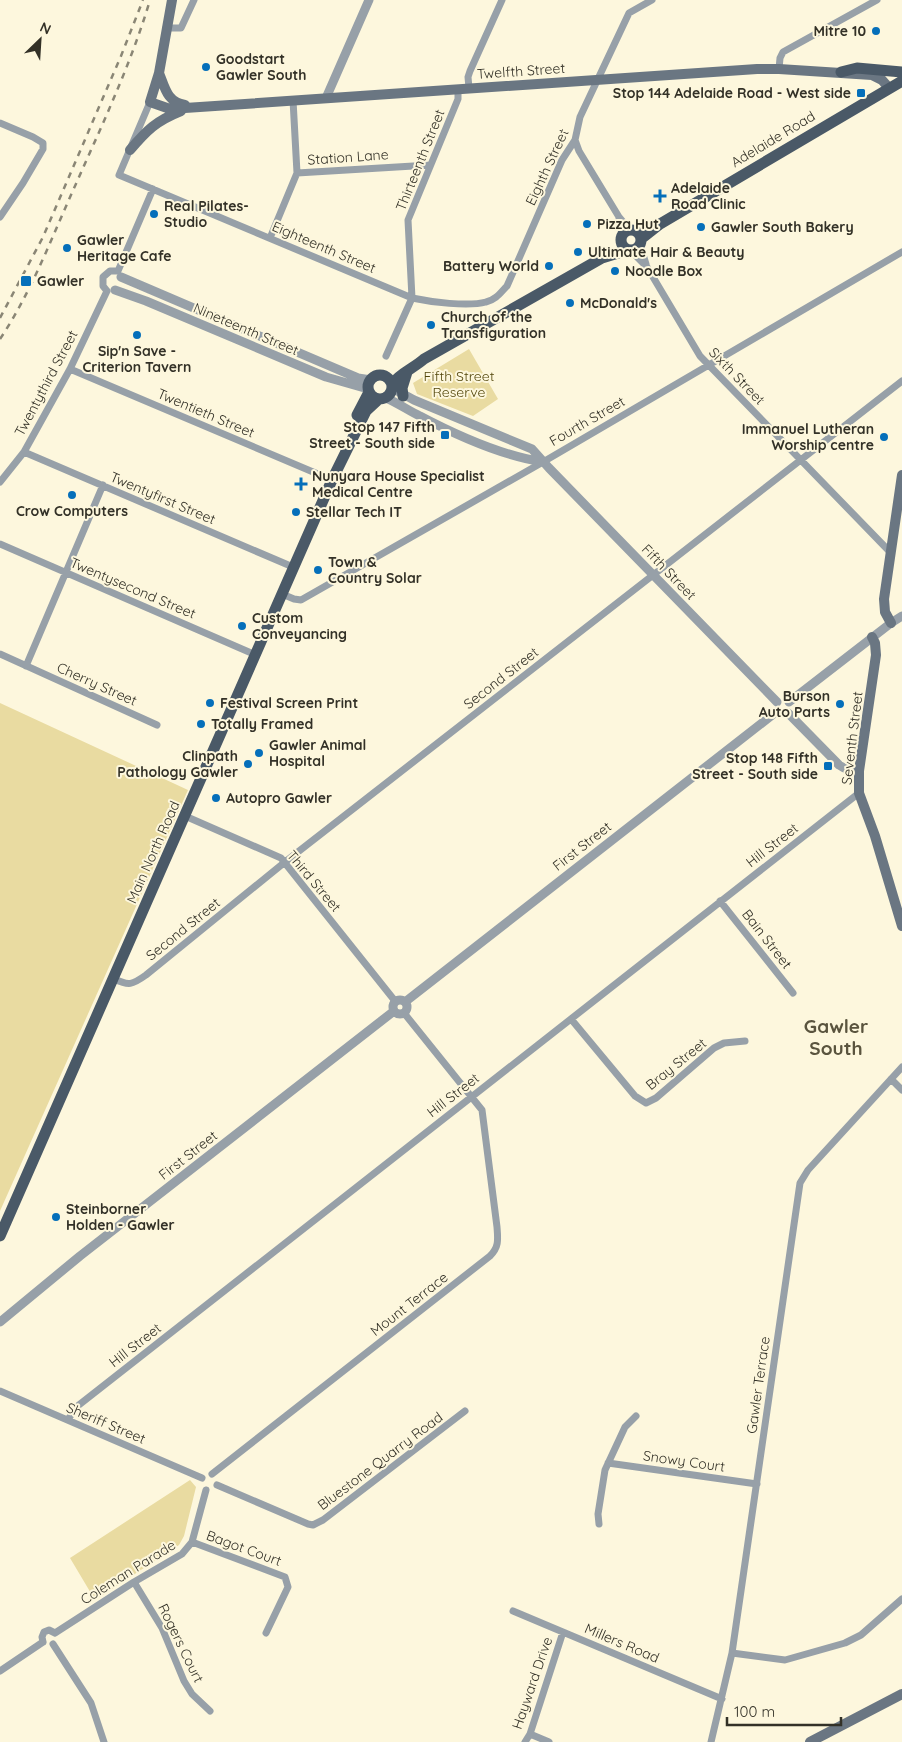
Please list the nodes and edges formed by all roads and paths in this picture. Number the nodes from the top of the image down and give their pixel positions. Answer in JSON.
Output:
{"nodes":[{"id":1,"x":172,"y":0,"type":"edge"},
{"id":2,"x":194,"y":0,"type":"edge"},
{"id":3,"x":369,"y":0,"type":"edge"},
{"id":4,"x":502,"y":0,"type":"edge"},
{"id":5,"x":652,"y":0,"type":"edge"},
{"id":6,"x":877,"y":0,"type":"edge"},
{"id":7,"x":166,"y":28,"type":"junction"},
{"id":8,"x":780,"y":69,"type":"junction"},
{"id":9,"x":159,"y":72,"type":"junction"},
{"id":10,"x":840,"y":72,"type":"junction"},
{"id":11,"x":902,"y":72,"type":"edge"},
{"id":12,"x":597,"y":80,"type":"junction"},
{"id":13,"x":902,"y":81,"type":"edge"},
{"id":14,"x":469,"y":88,"type":"junction"},
{"id":15,"x":889,"y":88,"type":"junction"},
{"id":16,"x":458,"y":89,"type":"junction"},
{"id":17,"x":326,"y":98,"type":"junction"},
{"id":18,"x":293,"y":100,"type":"junction"},
{"id":19,"x":150,"y":102,"type":"junction"},
{"id":20,"x":191,"y":106,"type":"junction"},
{"id":21,"x":0,"y":124,"type":"edge"},
{"id":22,"x":575,"y":140,"type":"junction"},
{"id":23,"x":130,"y":150,"type":"junction"},
{"id":24,"x":430,"y":164,"type":"junction"},
{"id":25,"x":297,"y":173,"type":"junction"},
{"id":26,"x":153,"y":189,"type":"junction"},
{"id":27,"x":0,"y":217,"type":"edge"},
{"id":28,"x":270,"y":238,"type":"junction"},
{"id":29,"x":631,"y":240,"type":"junction"},
{"id":30,"x":902,"y":252,"type":"edge"},
{"id":31,"x":119,"y":274,"type":"junction"},
{"id":32,"x":111,"y":291,"type":"junction"},
{"id":33,"x":497,"y":297,"type":"joint"},
{"id":34,"x":412,"y":298,"type":"junction"},
{"id":35,"x":386,"y":356,"type":"dead end"},
{"id":36,"x":424,"y":359,"type":"junction"},
{"id":37,"x":707,"y":365,"type":"junction"},
{"id":38,"x":70,"y":369,"type":"junction"},
{"id":39,"x":407,"y":372,"type":"junction"},
{"id":40,"x":902,"y":381,"type":"edge"},
{"id":41,"x":380,"y":388,"type":"junction"},
{"id":42,"x":403,"y":396,"type":"junction"},
{"id":43,"x":24,"y":452,"type":"junction"},
{"id":44,"x":801,"y":460,"type":"junction"},
{"id":45,"x":543,"y":462,"type":"junction"},
{"id":46,"x":902,"y":475,"type":"edge"},
{"id":47,"x":332,"y":480,"type":"junction"},
{"id":48,"x":0,"y":482,"type":"edge"},
{"id":49,"x":103,"y":485,"type":"junction"},
{"id":50,"x":0,"y":544,"type":"edge"},
{"id":51,"x":891,"y":553,"type":"junction"},
{"id":52,"x":293,"y":567,"type":"junction"},
{"id":53,"x":66,"y":572,"type":"junction"},
{"id":54,"x":653,"y":575,"type":"junction"},
{"id":55,"x":282,"y":594,"type":"junction"},
{"id":56,"x":902,"y":616,"type":"edge"},
{"id":57,"x":891,"y":622,"type":"junction"},
{"id":58,"x":872,"y":637,"type":"junction"},
{"id":59,"x":0,"y":654,"type":"edge"},
{"id":60,"x":256,"y":655,"type":"junction"},
{"id":61,"x":26,"y":666,"type":"junction"},
{"id":62,"x":789,"y":702,"type":"junction"},
{"id":63,"x":776,"y":707,"type":"junction"},
{"id":64,"x":788,"y":713,"type":"junction"},
{"id":65,"x":157,"y":724,"type":"dead end"},
{"id":66,"x":859,"y":771,"type":"junction"},
{"id":67,"x":859,"y":793,"type":"junction"},
{"id":68,"x":186,"y":816,"type":"junction"},
{"id":69,"x":285,"y":862,"type":"junction"},
{"id":70,"x":720,"y":901,"type":"junction"},
{"id":71,"x":902,"y":926,"type":"edge"},
{"id":72,"x":114,"y":979,"type":"junction"},
{"id":73,"x":794,"y":993,"type":"dead end"},
{"id":74,"x":395,"y":1002,"type":"junction"},
{"id":75,"x":405,"y":1002,"type":"junction"},
{"id":76,"x":399,"y":1012,"type":"junction"},
{"id":77,"x":571,"y":1019,"type":"junction"},
{"id":78,"x":745,"y":1041,"type":"dead end"},
{"id":79,"x":902,"y":1067,"type":"edge"},
{"id":80,"x":891,"y":1079,"type":"junction"},
{"id":81,"x":902,"y":1090,"type":"edge"},
{"id":82,"x":472,"y":1096,"type":"junction"},
{"id":83,"x":0,"y":1236,"type":"edge"},
{"id":84,"x":0,"y":1322,"type":"edge"},
{"id":85,"x":0,"y":1391,"type":"edge"},
{"id":86,"x":465,"y":1412,"type":"dead end"},
{"id":87,"x":636,"y":1416,"type":"dead end"},
{"id":88,"x":68,"y":1420,"type":"junction"},
{"id":89,"x":608,"y":1463,"type":"junction"},
{"id":90,"x":212,"y":1474,"type":"junction"},
{"id":91,"x":202,"y":1478,"type":"junction"},
{"id":92,"x":757,"y":1484,"type":"junction"},
{"id":93,"x":217,"y":1485,"type":"junction"},
{"id":94,"x":206,"y":1490,"type":"junction"},
{"id":95,"x":599,"y":1524,"type":"dead end"},
{"id":96,"x":192,"y":1542,"type":"junction"},
{"id":97,"x":134,"y":1582,"type":"junction"},
{"id":98,"x":902,"y":1599,"type":"edge"},
{"id":99,"x":513,"y":1611,"type":"dead end"},
{"id":100,"x":562,"y":1632,"type":"junction"},
{"id":101,"x":55,"y":1634,"type":"junction"},
{"id":102,"x":266,"y":1634,"type":"dead end"},
{"id":103,"x":43,"y":1642,"type":"junction"},
{"id":104,"x":53,"y":1644,"type":"junction"},
{"id":105,"x":732,"y":1653,"type":"junction"},
{"id":106,"x":0,"y":1671,"type":"edge"},
{"id":107,"x":902,"y":1694,"type":"edge"},
{"id":108,"x":722,"y":1699,"type":"junction"},
{"id":109,"x":210,"y":1711,"type":"dead end"},
{"id":110,"x":530,"y":1734,"type":"junction"},
{"id":111,"x":104,"y":1742,"type":"edge"},
{"id":112,"x":525,"y":1742,"type":"edge"},
{"id":113,"x":550,"y":1742,"type":"edge"},
{"id":114,"x":711,"y":1742,"type":"edge"},
{"id":115,"x":810,"y":1742,"type":"edge"}],
"edges":[{"from":1,"to":7,"type":"main road"},
{"from":2,"to":7,"type":"street"},
{"from":3,"to":17,"type":"street"},
{"from":4,"to":14,"type":"street"},
{"from":5,"to":12,"type":"street","name":"Eighth Street"},
{"from":6,"to":8,"type":"street"},
{"from":7,"to":9,"type":"main road"},
{"from":8,"to":10,"type":"main road","name":"Twelfth Street"},
{"from":8,"to":12,"type":"main road","name":"Twelfth Street"},
{"from":9,"to":19,"type":"main road"},
{"from":9,"to":20,"type":"main road"},
{"from":10,"to":11,"type":"main road"},
{"from":10,"to":15,"type":"main road","name":"Twelfth Street"},
{"from":12,"to":14,"type":"main road","name":"Twelfth Street"},
{"from":12,"to":22,"type":"street","name":"Eighth Street"},
{"from":13,"to":15,"type":"main road","name":"Adelaide Road"},
{"from":14,"to":16,"type":"main road","name":"Twelfth Street"},
{"from":15,"to":29,"type":"main road","name":"Adelaide Road"},
{"from":16,"to":17,"type":"main road","name":"Twelfth Street"},
{"from":16,"to":24,"type":"street","name":"Thirteenth Street"},
{"from":17,"to":18,"type":"main road","name":"Twelfth Street"},
{"from":18,"to":20,"type":"main road","name":"Twelfth Street"},
{"from":18,"to":25,"type":"street"},
{"from":19,"to":20,"type":"main road","name":"Twelfth Street"},
{"from":19,"to":23,"type":"street"},
{"from":20,"to":23,"type":"main road"},
{"from":21,"to":27,"type":"street"},
{"from":22,"to":29,"type":"street"},
{"from":22,"to":33,"type":"street","name":"Eighth Street"},
{"from":23,"to":26,"type":"street","name":"Eighteenth Street"},
{"from":24,"to":25,"type":"street","name":"Station Lane"},
{"from":24,"to":34,"type":"street","name":"Thirteenth Street"},
{"from":25,"to":28,"type":"street"},
{"from":26,"to":28,"type":"street","name":"Eighteenth Street"},
{"from":26,"to":31,"type":"street"},
{"from":28,"to":34,"type":"street","name":"Eighteenth Street"},
{"from":29,"to":36,"type":"main road","name":"Adelaide Road"},
{"from":29,"to":37,"type":"street","name":"Sixth Street"},
{"from":30,"to":37,"type":"street","name":"Fourth Street"},
{"from":31,"to":32,"type":"street"},
{"from":31,"to":32,"type":"street"},
{"from":31,"to":41,"type":"street","name":"Nineteenth Street"},
{"from":32,"to":38,"type":"street","name":"Twentythird Street"},
{"from":32,"to":41,"type":"street","name":"Nineteenth Street"},
{"from":33,"to":34,"type":"street","name":"Eighteenth Street"},
{"from":34,"to":35,"type":"street","name":"Thirteenth Street"},
{"from":36,"to":39,"type":"main road","name":"Adelaide Road"},
{"from":36,"to":41,"type":"main road","name":"Adelaide Road"},
{"from":37,"to":44,"type":"street","name":"Sixth Street"},
{"from":37,"to":45,"type":"street","name":"Fourth Street"},
{"from":38,"to":43,"type":"street","name":"Twentythird Street"},
{"from":38,"to":47,"type":"street","name":"Twentieth Street"},
{"from":39,"to":41,"type":"main road","name":"Adelaide Road"},
{"from":39,"to":42,"type":"main road"},
{"from":40,"to":44,"type":"street","name":"Second Street"},
{"from":41,"to":42,"type":"street","name":"Fifth Street"},
{"from":41,"to":45,"type":"street"},
{"from":41,"to":47,"type":"main road","name":"Adelaide Road"},
{"from":42,"to":45,"type":"street","name":"Fifth Street"},
{"from":43,"to":48,"type":"street","name":"Twentythird Street"},
{"from":43,"to":49,"type":"street","name":"Twentyfirst Street"},
{"from":44,"to":51,"type":"street","name":"Sixth Street"},
{"from":44,"to":54,"type":"street","name":"Second Street"},
{"from":45,"to":54,"type":"street","name":"Fifth Street"},
{"from":45,"to":55,"type":"street","name":"Fourth Street"},
{"from":46,"to":51,"type":"main road"},
{"from":47,"to":52,"type":"main road","name":"Main North Road"},
{"from":49,"to":52,"type":"street","name":"Twentyfirst Street"},
{"from":49,"to":53,"type":"street"},
{"from":50,"to":53,"type":"street","name":"Twentysecond Street"},
{"from":51,"to":57,"type":"main road"},
{"from":52,"to":55,"type":"main road","name":"Main North Road"},
{"from":53,"to":60,"type":"street","name":"Twentysecond Street"},
{"from":53,"to":61,"type":"street"},
{"from":54,"to":63,"type":"street","name":"Fifth Street"},
{"from":54,"to":69,"type":"street","name":"Second Street"},
{"from":55,"to":60,"type":"main road","name":"Main North Road"},
{"from":56,"to":57,"type":"street"},
{"from":57,"to":58,"type":"street"},
{"from":58,"to":62,"type":"street"},
{"from":58,"to":66,"type":"main road","name":"Seventh Street"},
{"from":59,"to":61,"type":"street","name":"Cherry Street"},
{"from":60,"to":68,"type":"main road","name":"Main North Road"},
{"from":61,"to":65,"type":"street","name":"Cherry Street"},
{"from":62,"to":63,"type":"street"},
{"from":62,"to":64,"type":"street"},
{"from":63,"to":64,"type":"street"},
{"from":63,"to":75,"type":"street","name":"First Street"},
{"from":64,"to":66,"type":"street"},
{"from":66,"to":67,"type":"main road","name":"Seventh Street"},
{"from":67,"to":70,"type":"street","name":"Hill Street"},
{"from":67,"to":71,"type":"main road","name":"Seventh Street"},
{"from":68,"to":69,"type":"street","name":"Third Street"},
{"from":68,"to":72,"type":"main road","name":"Main North Road"},
{"from":69,"to":72,"type":"street","name":"Second Street"},
{"from":69,"to":74,"type":"street","name":"Third Street"},
{"from":70,"to":73,"type":"street","name":"Bain Street"},
{"from":70,"to":77,"type":"street","name":"Hill Street"},
{"from":72,"to":83,"type":"main road","name":"Main North Road"},
{"from":74,"to":75,"type":"street"},
{"from":74,"to":76,"type":"street"},
{"from":75,"to":76,"type":"street"},
{"from":76,"to":82,"type":"street"},
{"from":76,"to":84,"type":"street","name":"First Street"},
{"from":77,"to":78,"type":"street","name":"Bray Street"},
{"from":77,"to":82,"type":"street","name":"Hill Street"},
{"from":79,"to":80,"type":"street","name":"Gawler Terrace"},
{"from":80,"to":81,"type":"street"},
{"from":80,"to":92,"type":"street","name":"Gawler Terrace"},
{"from":82,"to":88,"type":"street","name":"Hill Street"},
{"from":82,"to":90,"type":"street","name":"Mount Terrace"},
{"from":85,"to":88,"type":"street","name":"Sheriff Street"},
{"from":86,"to":93,"type":"street","name":"Bluestone Quarry Road"},
{"from":87,"to":89,"type":"street"},
{"from":88,"to":91,"type":"street","name":"Sheriff Street"},
{"from":89,"to":92,"type":"street","name":"Snowy Court"},
{"from":89,"to":95,"type":"street"},
{"from":90,"to":91,"type":"street"},
{"from":90,"to":93,"type":"street"},
{"from":91,"to":94,"type":"street"},
{"from":92,"to":105,"type":"street","name":"Gawler Terrace"},
{"from":93,"to":94,"type":"street"},
{"from":94,"to":96,"type":"street","name":"Coleman Parade"},
{"from":96,"to":97,"type":"street","name":"Coleman Parade"},
{"from":96,"to":102,"type":"street","name":"Bagot Court"},
{"from":97,"to":101,"type":"street","name":"Coleman Parade"},
{"from":97,"to":109,"type":"street","name":"Rogers Court"},
{"from":98,"to":105,"type":"street"},
{"from":99,"to":100,"type":"street","name":"Millers Road"},
{"from":100,"to":108,"type":"street","name":"Millers Road"},
{"from":100,"to":110,"type":"street","name":"Hayward Drive"},
{"from":101,"to":103,"type":"street"},
{"from":101,"to":104,"type":"street"},
{"from":103,"to":104,"type":"street"},
{"from":103,"to":106,"type":"street"},
{"from":104,"to":111,"type":"street"},
{"from":105,"to":108,"type":"street","name":"Gawler Terrace"},
{"from":107,"to":115,"type":"main road"},
{"from":108,"to":114,"type":"street","name":"Gawler Terrace"},
{"from":110,"to":112,"type":"street","name":"Hayward Drive"},
{"from":110,"to":113,"type":"street"}]}
